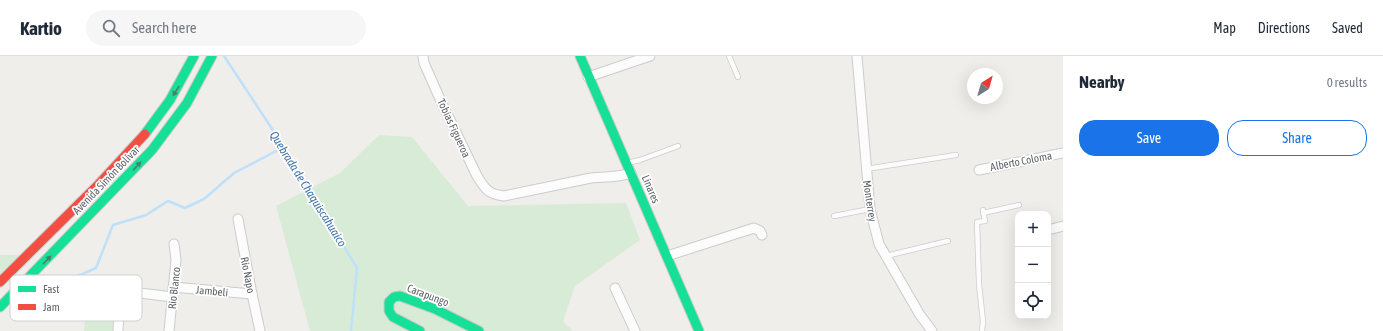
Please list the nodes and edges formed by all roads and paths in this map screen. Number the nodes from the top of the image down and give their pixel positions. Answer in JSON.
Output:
{"nodes":[{"id":1,"x":194,"y":56,"type":"edge"},
{"id":2,"x":212,"y":56,"type":"edge"},
{"id":3,"x":423,"y":56,"type":"edge"},
{"id":4,"x":580,"y":56,"type":"edge"},
{"id":5,"x":650,"y":56,"type":"edge"},
{"id":6,"x":729,"y":56,"type":"edge"},
{"id":7,"x":857,"y":56,"type":"edge"},
{"id":8,"x":588,"y":77,"type":"junction"},
{"id":9,"x":738,"y":77,"type":"dead end"},
{"id":10,"x":678,"y":146,"type":"dead end"},
{"id":11,"x":1063,"y":153,"type":"edge"},
{"id":12,"x":956,"y":155,"type":"dead end"},
{"id":13,"x":627,"y":163,"type":"junction"},
{"id":14,"x":866,"y":169,"type":"junction"},
{"id":15,"x":979,"y":170,"type":"dead end"},
{"id":16,"x":632,"y":173,"type":"junction"},
{"id":17,"x":1019,"y":204,"type":"dead end"},
{"id":18,"x":870,"y":209,"type":"junction"},
{"id":19,"x":834,"y":216,"type":"dead end"},
{"id":20,"x":238,"y":218,"type":"dead end"},
{"id":21,"x":1063,"y":226,"type":"edge"},
{"id":22,"x":1051,"y":229,"type":"edge"},
{"id":23,"x":762,"y":235,"type":"dead end"},
{"id":24,"x":948,"y":241,"type":"dead end"},
{"id":25,"x":174,"y":244,"type":"dead end"},
{"id":26,"x":667,"y":256,"type":"junction"},
{"id":27,"x":886,"y":256,"type":"junction"},
{"id":28,"x":32,"y":275,"type":"edge"},
{"id":29,"x":0,"y":282,"type":"edge"},
{"id":30,"x":173,"y":288,"type":"junction"},
{"id":31,"x":615,"y":288,"type":"dead end"},
{"id":32,"x":142,"y":293,"type":"edge"},
{"id":33,"x":252,"y":294,"type":"junction"},
{"id":34,"x":173,"y":297,"type":"junction"},
{"id":35,"x":10,"y":298,"type":"edge"},
{"id":36,"x":0,"y":308,"type":"edge"},
{"id":37,"x":119,"y":321,"type":"edge"},
{"id":38,"x":118,"y":331,"type":"edge"},
{"id":39,"x":169,"y":331,"type":"edge"},
{"id":40,"x":260,"y":331,"type":"edge"},
{"id":41,"x":420,"y":331,"type":"edge"},
{"id":42,"x":479,"y":331,"type":"edge"},
{"id":43,"x":635,"y":331,"type":"edge"},
{"id":44,"x":699,"y":331,"type":"edge"},
{"id":45,"x":932,"y":331,"type":"edge"},
{"id":46,"x":982,"y":331,"type":"edge"}],
"edges":[{"from":1,"to":29,"type":"main road","name":"Avenida Simón Bolívar","one_way":true},
{"from":28,"to":2,"type":"main road","name":"Avenida Simón Bolívar","one_way":true},
{"from":3,"to":16,"type":"street","name":"Tobias Figueroa"},
{"from":4,"to":8,"type":"main road","name":"Linares"},
{"from":5,"to":8,"type":"street"},
{"from":6,"to":9,"type":"lane"},
{"from":7,"to":14,"type":"street","name":"Monterrey"},
{"from":8,"to":13,"type":"main road","name":"Linares"},
{"from":10,"to":13,"type":"lane"},
{"from":11,"to":15,"type":"street","name":"Alberto Coloma"},
{"from":12,"to":14,"type":"lane"},
{"from":13,"to":16,"type":"main road","name":"Linares"},
{"from":14,"to":18,"type":"street","name":"Monterrey"},
{"from":16,"to":26,"type":"main road","name":"Linares"},
{"from":17,"to":46,"type":"lane"},
{"from":18,"to":19,"type":"lane"},
{"from":18,"to":27,"type":"street","name":"Monterrey"},
{"from":20,"to":33,"type":"street","name":"Rio Napo"},
{"from":21,"to":22,"type":"street"},
{"from":23,"to":26,"type":"street"},
{"from":24,"to":27,"type":"lane"},
{"from":25,"to":30,"type":"street","name":"Rio Blanco"},
{"from":26,"to":44,"type":"main road","name":"Linares"},
{"from":27,"to":45,"type":"street","name":"Monterrey"},
{"from":30,"to":33,"type":"street","name":"Jambeli"},
{"from":30,"to":34,"type":"street","name":"Rio Blanco"},
{"from":31,"to":43,"type":"street"},
{"from":32,"to":34,"type":"street"},
{"from":33,"to":40,"type":"street","name":"Rio Napo"},
{"from":34,"to":39,"type":"street","name":"Rio Blanco"},
{"from":36,"to":35,"type":"main road","name":"Avenida Simón Bolívar","one_way":true},
{"from":37,"to":38,"type":"street"},
{"from":41,"to":42,"type":"main road","name":"Carapungo"}]}
